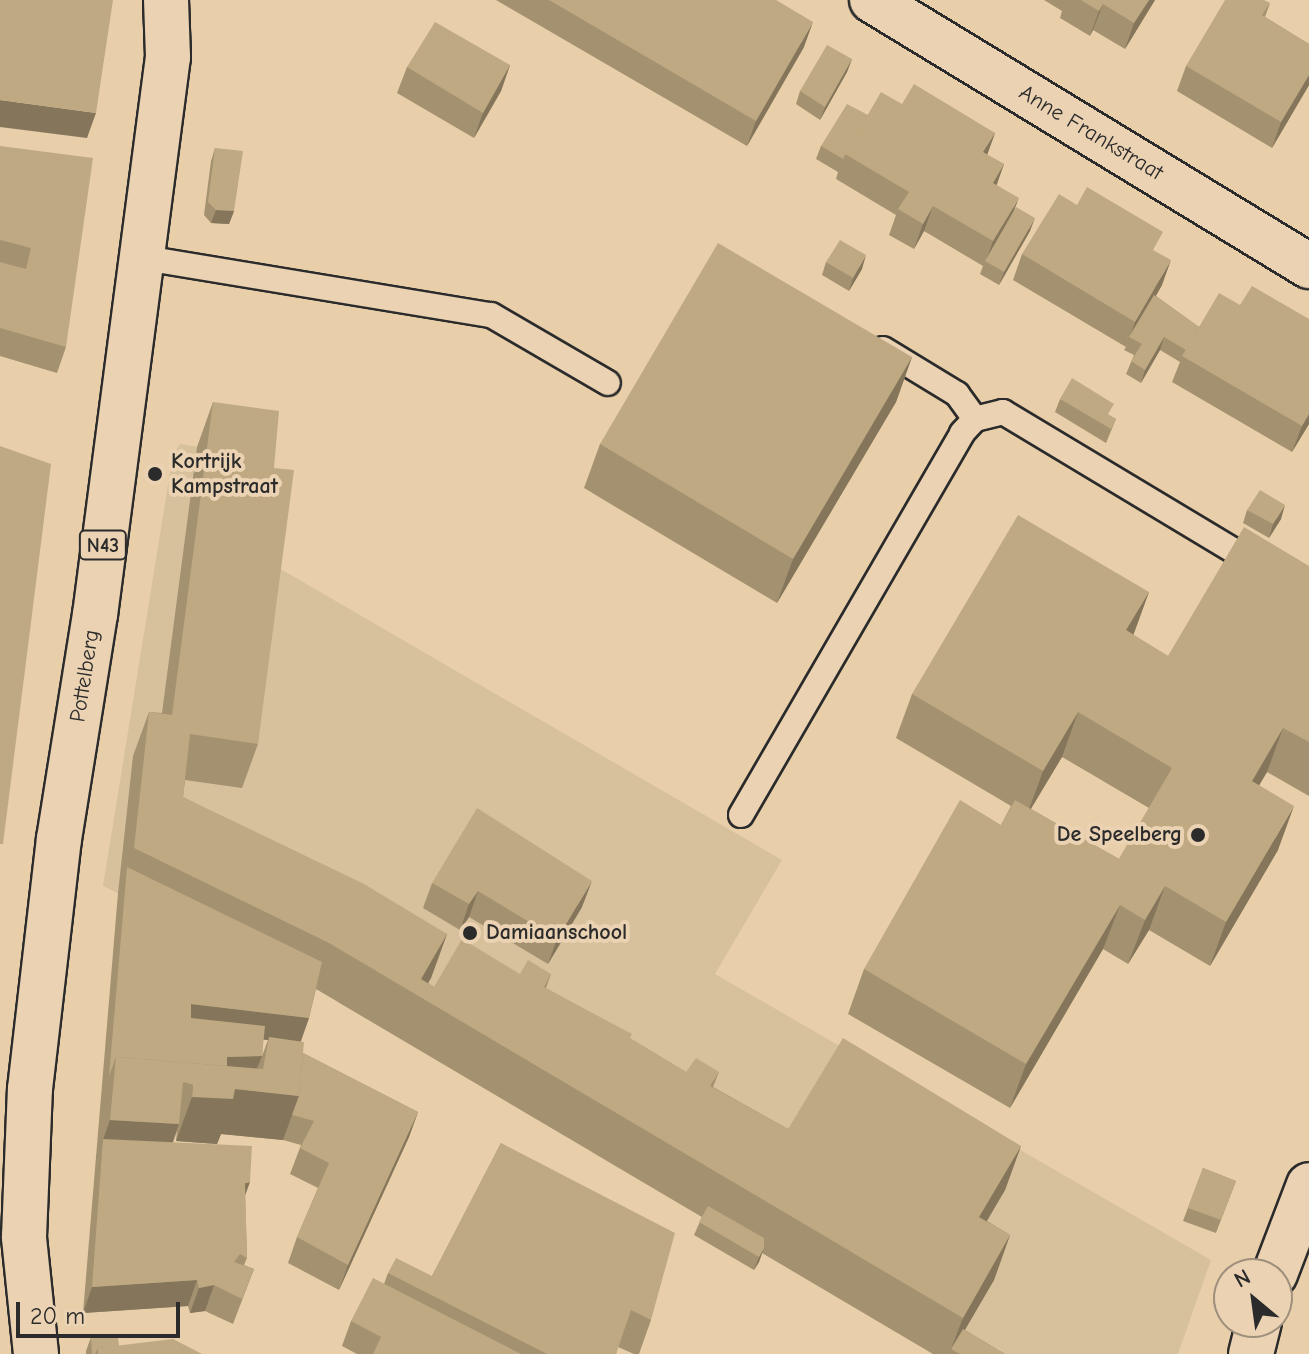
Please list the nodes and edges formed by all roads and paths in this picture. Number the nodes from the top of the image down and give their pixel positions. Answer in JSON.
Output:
{"nodes":[{"id":1,"x":166,"y":0,"type":"edge"},
{"id":2,"x":872,"y":0,"type":"edge"},
{"id":3,"x":139,"y":257,"type":"junction"},
{"id":4,"x":1309,"y":266,"type":"edge"},
{"id":5,"x":855,"y":332,"type":"edge"},
{"id":6,"x":608,"y":383,"type":"dead end"},
{"id":7,"x":975,"y":419,"type":"junction"},
{"id":8,"x":1309,"y":596,"type":"edge"},
{"id":9,"x":741,"y":815,"type":"dead end"},
{"id":10,"x":1309,"y":1185,"type":"edge"},
{"id":11,"x":12,"y":1238,"type":"edge"},
{"id":12,"x":1281,"y":1258,"type":"edge"},
{"id":13,"x":36,"y":1354,"type":"edge"}],
"edges":[{"from":1,"to":3,"type":"main road","name":"Pottelberg","number":"N43"},
{"from":2,"to":4,"type":"main road","name":"Anne Frankstraat"},
{"from":3,"to":6,"type":"lane"},
{"from":3,"to":11,"type":"main road","name":"Pottelberg","number":"N43"},
{"from":5,"to":7,"type":"lane"},
{"from":7,"to":8,"type":"lane"},
{"from":7,"to":9,"type":"lane"},
{"from":10,"to":12,"type":"main road"},
{"from":11,"to":13,"type":"main road","name":"Pottelberg","number":"N43"}]}
